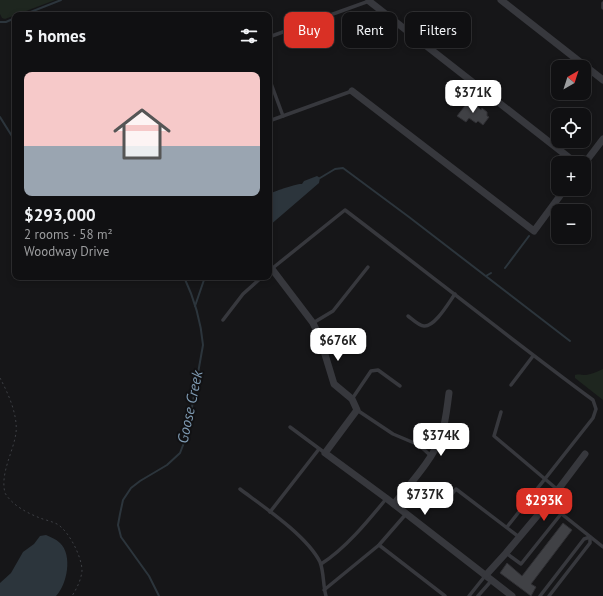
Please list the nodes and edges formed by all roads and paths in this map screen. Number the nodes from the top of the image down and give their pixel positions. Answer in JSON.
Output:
{"nodes":[{"id":1,"x":370,"y":0,"type":"edge"},
{"id":2,"x":501,"y":0,"type":"edge"},
{"id":3,"x":603,"y":3,"type":"edge"},
{"id":4,"x":603,"y":8,"type":"edge"},
{"id":5,"x":272,"y":36,"type":"edge"},
{"id":6,"x":603,"y":80,"type":"edge"},
{"id":7,"x":272,"y":86,"type":"edge"},
{"id":8,"x":352,"y":91,"type":"joint"},
{"id":9,"x":283,"y":116,"type":"junction"},
{"id":10,"x":272,"y":120,"type":"edge"},
{"id":11,"x":603,"y":139,"type":"edge"},
{"id":12,"x":567,"y":156,"type":"edge"},
{"id":13,"x":590,"y":156,"type":"edge"},
{"id":14,"x":560,"y":196,"type":"edge"},
{"id":15,"x":368,"y":267,"type":"dead end"},
{"id":16,"x":272,"y":268,"type":"edge"},
{"id":17,"x":272,"y":272,"type":"edge"},
{"id":18,"x":259,"y":280,"type":"edge"},
{"id":19,"x":455,"y":294,"type":"junction"},
{"id":20,"x":408,"y":316,"type":"dead end"},
{"id":21,"x":223,"y":320,"type":"dead end"},
{"id":22,"x":313,"y":323,"type":"junction"},
{"id":23,"x":533,"y":356,"type":"junction"},
{"id":24,"x":0,"y":378,"type":"edge"},
{"id":25,"x":511,"y":385,"type":"dead end"},
{"id":26,"x":400,"y":386,"type":"dead end"},
{"id":27,"x":449,"y":393,"type":"dead end"},
{"id":28,"x":352,"y":399,"type":"junction"},
{"id":29,"x":357,"y":410,"type":"junction"},
{"id":30,"x":501,"y":412,"type":"dead end"},
{"id":31,"x":290,"y":427,"type":"dead end"},
{"id":32,"x":322,"y":451,"type":"junction"},
{"id":33,"x":585,"y":454,"type":"dead end"},
{"id":34,"x":431,"y":456,"type":"junction"},
{"id":35,"x":2,"y":472,"type":"dead end"},
{"id":36,"x":545,"y":479,"type":"junction"},
{"id":37,"x":1,"y":482,"type":"edge"},
{"id":38,"x":240,"y":489,"type":"dead end"},
{"id":39,"x":558,"y":490,"type":"junction"},
{"id":40,"x":386,"y":498,"type":"junction"},
{"id":41,"x":444,"y":503,"type":"dead end"},
{"id":42,"x":548,"y":503,"type":"junction"},
{"id":43,"x":394,"y":504,"type":"junction"},
{"id":44,"x":270,"y":512,"type":"junction"},
{"id":45,"x":406,"y":514,"type":"junction"},
{"id":46,"x":561,"y":514,"type":"junction"},
{"id":47,"x":507,"y":527,"type":"junction"},
{"id":48,"x":519,"y":537,"type":"junction"},
{"id":49,"x":590,"y":537,"type":"junction"},
{"id":50,"x":379,"y":545,"type":"junction"},
{"id":51,"x":603,"y":547,"type":"edge"},
{"id":52,"x":506,"y":553,"type":"junction"},
{"id":53,"x":321,"y":564,"type":"junction"},
{"id":54,"x":489,"y":577,"type":"junction"},
{"id":55,"x":324,"y":590,"type":"junction"},
{"id":56,"x":72,"y":596,"type":"edge"},
{"id":57,"x":326,"y":596,"type":"edge"},
{"id":58,"x":445,"y":596,"type":"edge"},
{"id":59,"x":469,"y":596,"type":"edge"},
{"id":60,"x":478,"y":596,"type":"edge"},
{"id":61,"x":512,"y":596,"type":"edge"},
{"id":62,"x":540,"y":596,"type":"edge"},
{"id":63,"x":549,"y":596,"type":"edge"}],
"edges":[{"from":1,"to":5,"type":"lane"},
{"from":1,"to":12,"type":"street"},
{"from":2,"to":6,"type":"street"},
{"from":3,"to":4,"type":"lane"},
{"from":7,"to":9,"type":"lane"},
{"from":8,"to":9,"type":"lane"},
{"from":8,"to":14,"type":"street"},
{"from":9,"to":10,"type":"lane"},
{"from":11,"to":13,"type":"street"},
{"from":15,"to":22,"type":"lane"},
{"from":16,"to":19,"type":"lane"},
{"from":17,"to":22,"type":"street"},
{"from":18,"to":21,"type":"lane"},
{"from":19,"to":20,"type":"lane"},
{"from":19,"to":23,"type":"lane"},
{"from":22,"to":28,"type":"street"},
{"from":23,"to":25,"type":"lane"},
{"from":23,"to":36,"type":"lane"},
{"from":24,"to":35,"type":"path"},
{"from":26,"to":28,"type":"lane"},
{"from":27,"to":34,"type":"street"},
{"from":28,"to":29,"type":"street"},
{"from":29,"to":32,"type":"street"},
{"from":29,"to":34,"type":"lane"},
{"from":30,"to":36,"type":"lane"},
{"from":31,"to":32,"type":"lane"},
{"from":32,"to":40,"type":"street"},
{"from":32,"to":44,"type":"lane"},
{"from":33,"to":39,"type":"street"},
{"from":34,"to":43,"type":"street"},
{"from":36,"to":39,"type":"lane"},
{"from":36,"to":47,"type":"lane"},
{"from":37,"to":56,"type":"path"},
{"from":38,"to":44,"type":"lane"},
{"from":39,"to":42,"type":"street"},
{"from":40,"to":43,"type":"street"},
{"from":40,"to":53,"type":"lane"},
{"from":41,"to":47,"type":"lane"},
{"from":42,"to":46,"type":"lane"},
{"from":42,"to":48,"type":"street"},
{"from":43,"to":45,"type":"street"},
{"from":44,"to":53,"type":"lane"},
{"from":45,"to":50,"type":"lane"},
{"from":45,"to":54,"type":"street"},
{"from":46,"to":49,"type":"lane"},
{"from":46,"to":52,"type":"lane"},
{"from":47,"to":48,"type":"lane"},
{"from":48,"to":52,"type":"street"},
{"from":49,"to":51,"type":"lane"},
{"from":49,"to":62,"type":"lane"},
{"from":49,"to":63,"type":"lane"},
{"from":50,"to":55,"type":"lane"},
{"from":50,"to":58,"type":"lane"},
{"from":52,"to":54,"type":"street"},
{"from":53,"to":55,"type":"lane"},
{"from":54,"to":59,"type":"lane"},
{"from":54,"to":60,"type":"lane"},
{"from":54,"to":61,"type":"street"},
{"from":55,"to":57,"type":"lane"}]}
